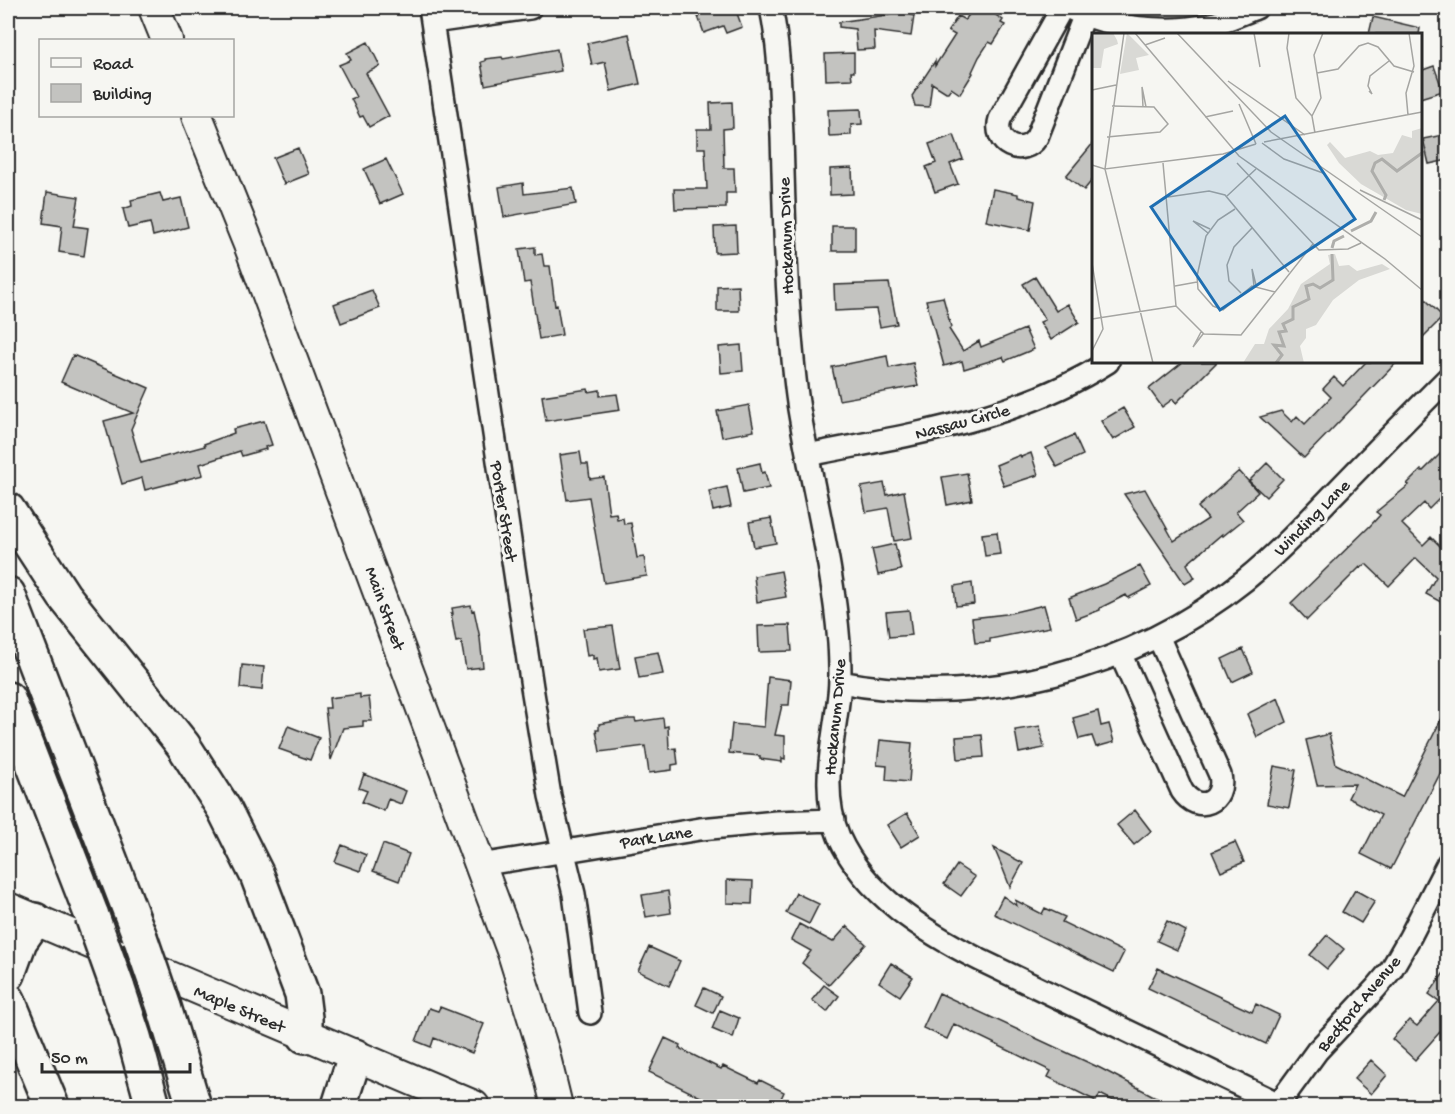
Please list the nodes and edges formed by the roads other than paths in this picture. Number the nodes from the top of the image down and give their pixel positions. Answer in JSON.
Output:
{"nodes":[{"id":1,"x":154,"y":8,"type":"edge"},
{"id":2,"x":530,"y":8,"type":"edge"},
{"id":3,"x":771,"y":8,"type":"edge"},
{"id":4,"x":1062,"y":8,"type":"edge"},
{"id":5,"x":1256,"y":8,"type":"edge"},
{"id":6,"x":1077,"y":11,"type":"edge"},
{"id":7,"x":432,"y":15,"type":"edge"},
{"id":8,"x":1216,"y":29,"type":"edge"},
{"id":9,"x":167,"y":39,"type":"edge"},
{"id":10,"x":197,"y":117,"type":"edge"},
{"id":11,"x":1106,"y":363,"type":"edge"},
{"id":12,"x":1448,"y":378,"type":"edge"},
{"id":13,"x":808,"y":455,"type":"junction"},
{"id":14,"x":8,"y":510,"type":"edge"},
{"id":15,"x":8,"y":594,"type":"edge"},
{"id":16,"x":1158,"y":636,"type":"junction"},
{"id":17,"x":1120,"y":653,"type":"junction"},
{"id":18,"x":840,"y":682,"type":"junction"},
{"id":19,"x":8,"y":699,"type":"edge"},
{"id":20,"x":834,"y":820,"type":"junction"},
{"id":21,"x":563,"y":851,"type":"junction"},
{"id":22,"x":1448,"y":863,"type":"edge"},
{"id":23,"x":480,"y":865,"type":"junction"},
{"id":24,"x":21,"y":914,"type":"edge"},
{"id":25,"x":8,"y":974,"type":"edge"},
{"id":26,"x":8,"y":1000,"type":"edge"},
{"id":27,"x":590,"y":1013,"type":"dead end"},
{"id":28,"x":305,"y":1035,"type":"junction"},
{"id":29,"x":354,"y":1056,"type":"junction"},
{"id":30,"x":1278,"y":1105,"type":"edge"},
{"id":31,"x":52,"y":1107,"type":"edge"},
{"id":32,"x":153,"y":1107,"type":"edge"},
{"id":33,"x":194,"y":1107,"type":"edge"},
{"id":34,"x":339,"y":1107,"type":"edge"},
{"id":35,"x":474,"y":1107,"type":"edge"},
{"id":36,"x":557,"y":1107,"type":"edge"}],
"edges":[{"from":1,"to":9,"type":"main road"},
{"from":2,"to":7,"type":"street"},
{"from":3,"to":13,"type":"street","name":"Hockanum Drive"},
{"from":4,"to":6,"type":"street"},
{"from":5,"to":8,"type":"street"},
{"from":6,"to":8,"type":"street"},
{"from":7,"to":21,"type":"street","name":"Porter Street"},
{"from":10,"to":23,"type":"main road","name":"Main Street"},
{"from":11,"to":13,"type":"street","name":"Nassau Circle"},
{"from":12,"to":16,"type":"street","name":"Winding Lane"},
{"from":13,"to":18,"type":"street","name":"Hockanum Drive"},
{"from":14,"to":28,"type":"highway"},
{"from":15,"to":33,"type":"highway","bridge":true},
{"from":16,"to":17,"type":"street","name":"Winding Lane"},
{"from":16,"to":17,"type":"street"},
{"from":17,"to":18,"type":"street","name":"Winding Lane"},
{"from":18,"to":20,"type":"street","name":"Hockanum Drive"},
{"from":19,"to":32,"type":"highway","bridge":true},
{"from":20,"to":21,"type":"street","name":"Park Lane"},
{"from":20,"to":30,"type":"street","name":"Hockanum Drive"},
{"from":21,"to":23,"type":"street","name":"Park Lane"},
{"from":21,"to":27,"type":"street","name":"Porter Street"},
{"from":22,"to":30,"type":"street","name":"Bedford Avenue"},
{"from":23,"to":36,"type":"main road","name":"Main Street"},
{"from":24,"to":25,"type":"highway"},
{"from":24,"to":28,"type":"main road","name":"Maple Street"},
{"from":26,"to":31,"type":"highway"},
{"from":28,"to":29,"type":"main road","name":"Maple Street"},
{"from":29,"to":34,"type":"highway"},
{"from":29,"to":35,"type":"main road","name":"Maple Street"}]}
